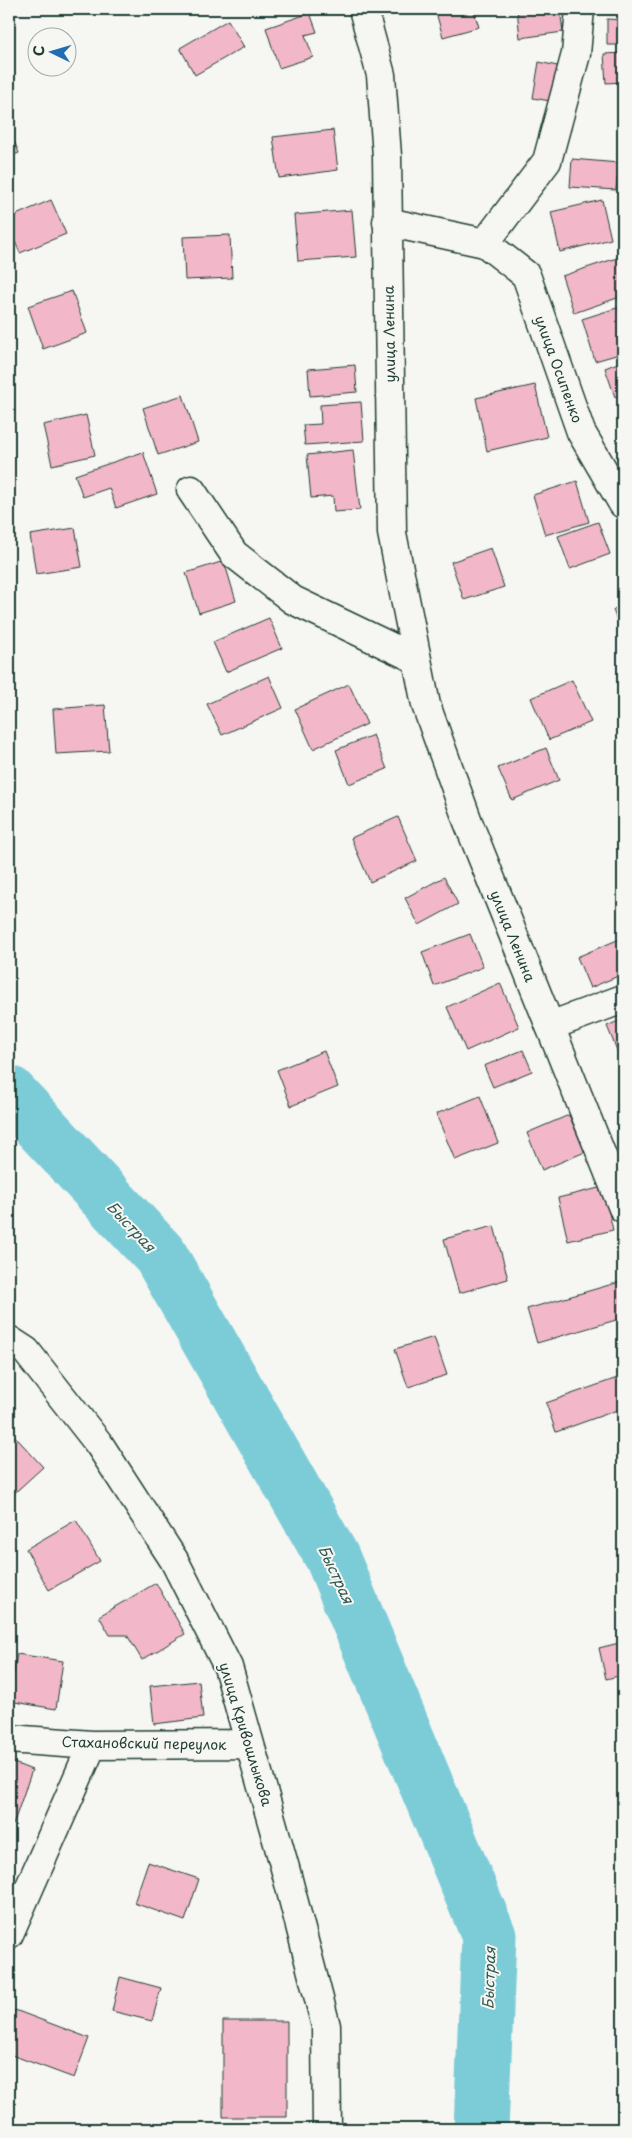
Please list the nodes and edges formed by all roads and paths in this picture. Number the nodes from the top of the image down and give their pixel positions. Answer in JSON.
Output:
{"nodes":[{"id":1,"x":363,"y":9,"type":"edge"},
{"id":2,"x":580,"y":9,"type":"edge"},
{"id":3,"x":387,"y":222,"type":"junction"},
{"id":4,"x":485,"y":243,"type":"junction"},
{"id":5,"x":191,"y":490,"type":"dead end"},
{"id":6,"x":623,"y":504,"type":"edge"},
{"id":7,"x":416,"y":659,"type":"junction"},
{"id":8,"x":623,"y":999,"type":"edge"},
{"id":9,"x":550,"y":1026,"type":"junction"},
{"id":10,"x":623,"y":1208,"type":"edge"},
{"id":11,"x":9,"y":1340,"type":"edge"},
{"id":12,"x":9,"y":1739,"type":"edge"},
{"id":13,"x":249,"y":1744,"type":"junction"},
{"id":14,"x":92,"y":1745,"type":"junction"},
{"id":15,"x":9,"y":1934,"type":"edge"},
{"id":16,"x":327,"y":2129,"type":"edge"}],
"edges":[{"from":1,"to":3,"type":"street","name":"улица Ленина"},
{"from":2,"to":4,"type":"street"},
{"from":3,"to":4,"type":"street","name":"улица Осипенко"},
{"from":3,"to":7,"type":"street","name":"улица Ленина"},
{"from":4,"to":6,"type":"street","name":"улица Осипенко"},
{"from":5,"to":7,"type":"street"},
{"from":7,"to":9,"type":"street","name":"улица Ленина"},
{"from":8,"to":9,"type":"street"},
{"from":9,"to":10,"type":"street","name":"улица Ленина"},
{"from":11,"to":13,"type":"street","name":"улица Кривошлыкова"},
{"from":12,"to":14,"type":"street","name":"Стахановский переулок"},
{"from":13,"to":14,"type":"street","name":"Стахановский переулок"},
{"from":13,"to":16,"type":"street","name":"улица Кривошлыкова"},
{"from":14,"to":15,"type":"street"}]}
